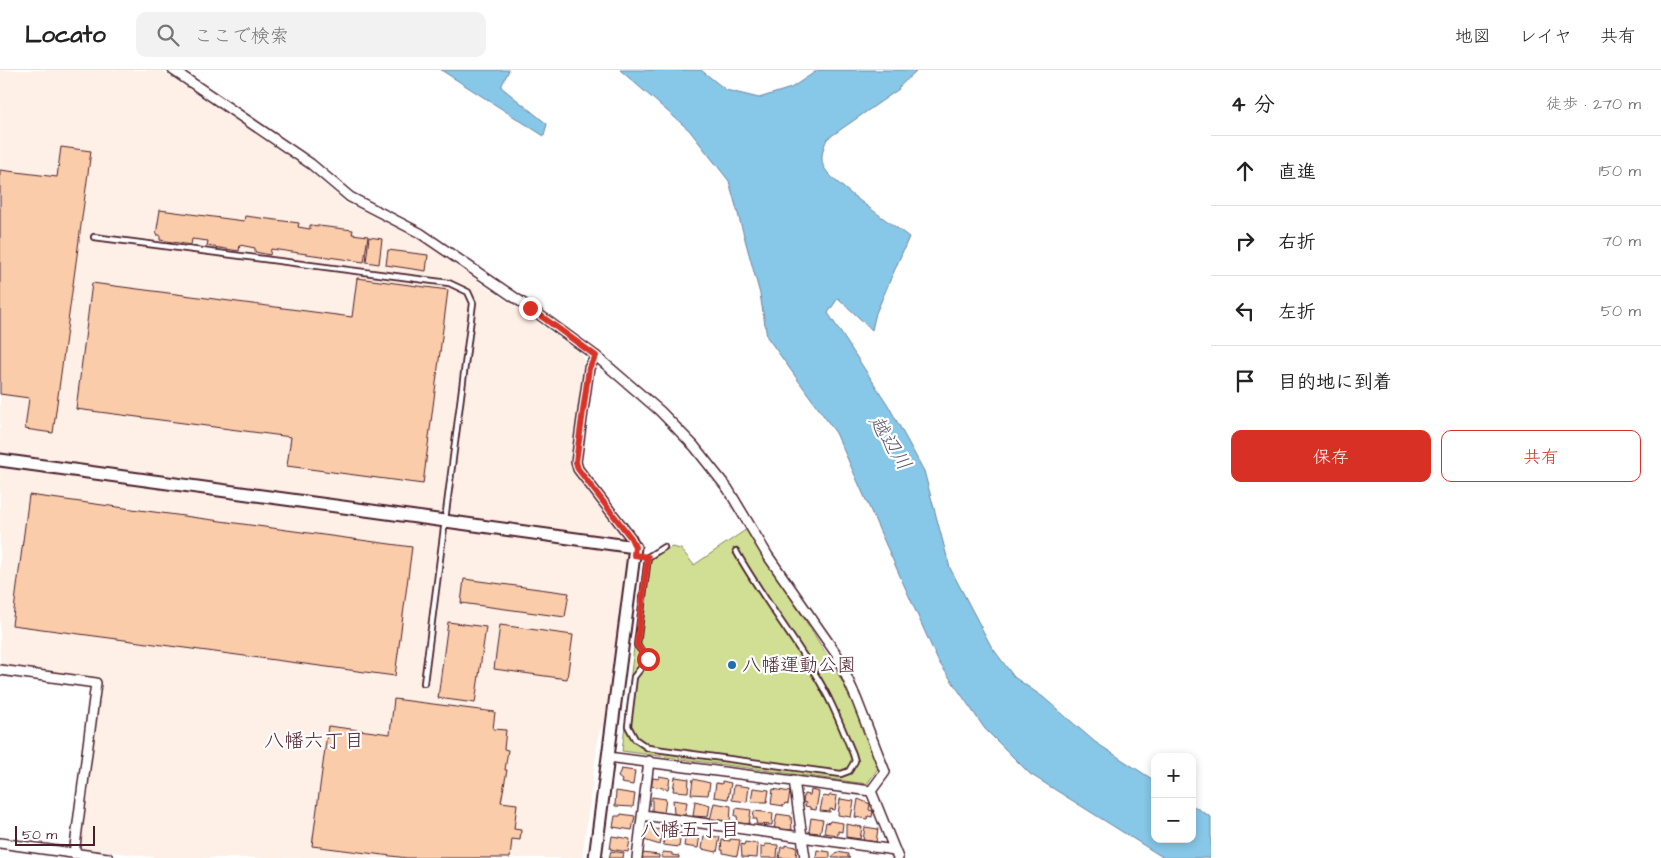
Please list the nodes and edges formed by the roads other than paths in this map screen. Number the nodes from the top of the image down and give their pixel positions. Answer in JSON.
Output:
{"nodes":[{"id":1,"x":173,"y":70,"type":"edge"},
{"id":2,"x":94,"y":237,"type":"dead end"},
{"id":3,"x":596,"y":356,"type":"junction"},
{"id":4,"x":0,"y":460,"type":"edge"},
{"id":5,"x":445,"y":520,"type":"junction"},
{"id":6,"x":664,"y":547,"type":"dead end"},
{"id":7,"x":635,"y":551,"type":"junction"},
{"id":8,"x":736,"y":551,"type":"dead end"},
{"id":9,"x":648,"y":557,"type":"junction"},
{"id":10,"x":0,"y":670,"type":"edge"},
{"id":11,"x":424,"y":683,"type":"dead end"},
{"id":12,"x":608,"y":757,"type":"junction"},
{"id":13,"x":649,"y":761,"type":"junction"},
{"id":14,"x":824,"y":772,"type":"junction"},
{"id":15,"x":794,"y":780,"type":"junction"},
{"id":16,"x":822,"y":784,"type":"junction"},
{"id":17,"x":871,"y":791,"type":"junction"},
{"id":18,"x":643,"y":816,"type":"junction"},
{"id":19,"x":802,"y":838,"type":"junction"},
{"id":20,"x":0,"y":844,"type":"edge"},
{"id":21,"x":74,"y":854,"type":"junction"},
{"id":22,"x":897,"y":854,"type":"edge"},
{"id":23,"x":108,"y":858,"type":"edge"},
{"id":24,"x":595,"y":858,"type":"edge"},
{"id":25,"x":637,"y":858,"type":"edge"},
{"id":26,"x":805,"y":858,"type":"edge"}],
"edges":[{"from":1,"to":3,"type":"street"},
{"from":2,"to":5,"type":"lane"},
{"from":3,"to":7,"type":"street"},
{"from":3,"to":17,"type":"street"},
{"from":4,"to":5,"type":"street"},
{"from":5,"to":7,"type":"street"},
{"from":5,"to":11,"type":"lane"},
{"from":6,"to":9,"type":"lane"},
{"from":7,"to":9,"type":"lane"},
{"from":7,"to":12,"type":"street"},
{"from":8,"to":14,"type":"lane"},
{"from":9,"to":14,"type":"lane"},
{"from":10,"to":21,"type":"street"},
{"from":12,"to":13,"type":"street"},
{"from":12,"to":24,"type":"street"},
{"from":13,"to":15,"type":"street"},
{"from":13,"to":18,"type":"street"},
{"from":14,"to":16,"type":"lane"},
{"from":15,"to":16,"type":"street"},
{"from":15,"to":19,"type":"street"},
{"from":16,"to":17,"type":"street"},
{"from":17,"to":22,"type":"street"},
{"from":18,"to":19,"type":"street"},
{"from":18,"to":25,"type":"street"},
{"from":19,"to":22,"type":"street"},
{"from":19,"to":26,"type":"street"},
{"from":20,"to":21,"type":"street"},
{"from":21,"to":23,"type":"street"}]}
